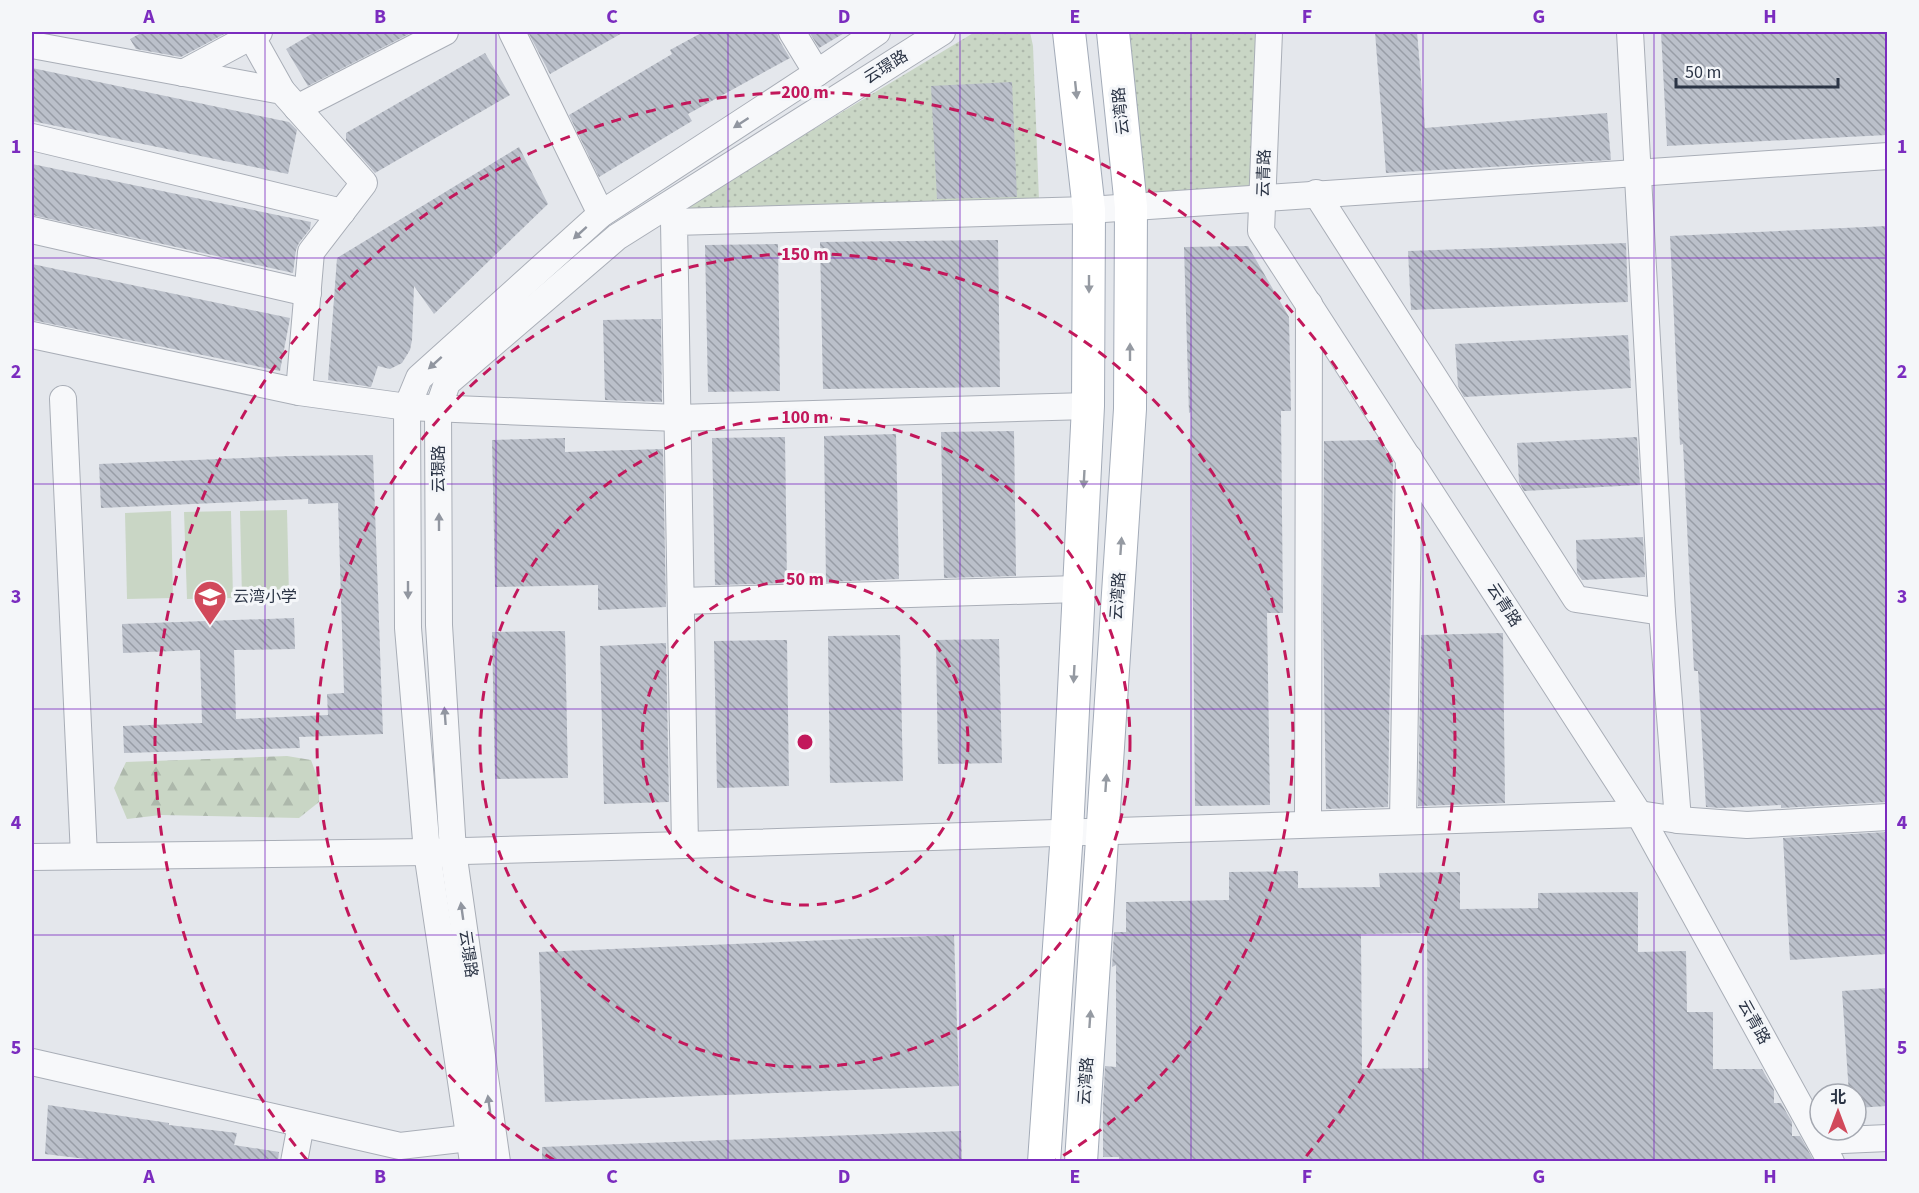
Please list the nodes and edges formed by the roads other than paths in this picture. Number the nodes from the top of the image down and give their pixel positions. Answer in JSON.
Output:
{"nodes":[{"id":1,"x":75,"y":32,"type":"edge"},
{"id":2,"x":445,"y":32,"type":"edge"},
{"id":3,"x":512,"y":32,"type":"edge"},
{"id":4,"x":792,"y":32,"type":"edge"},
{"id":5,"x":877,"y":32,"type":"edge"},
{"id":6,"x":942,"y":32,"type":"edge"},
{"id":7,"x":1113,"y":32,"type":"edge"},
{"id":8,"x":1269,"y":32,"type":"edge"},
{"id":9,"x":1630,"y":32,"type":"edge"},
{"id":10,"x":253,"y":33,"type":"edge"},
{"id":11,"x":1068,"y":36,"type":"edge"},
{"id":12,"x":39,"y":46,"type":"edge"},
{"id":13,"x":183,"y":73,"type":"junction"},
{"id":14,"x":817,"y":73,"type":"junction"},
{"id":15,"x":289,"y":100,"type":"junction"},
{"id":16,"x":32,"y":137,"type":"edge"},
{"id":17,"x":1887,"y":156,"type":"edge"},
{"id":18,"x":1638,"y":172,"type":"junction"},
{"id":19,"x":1316,"y":193,"type":"junction"},
{"id":20,"x":1263,"y":197,"type":"junction"},
{"id":21,"x":1131,"y":207,"type":"junction"},
{"id":22,"x":1089,"y":210,"type":"junction"},
{"id":23,"x":342,"y":212,"type":"junction"},
{"id":24,"x":601,"y":214,"type":"junction"},
{"id":25,"x":32,"y":230,"type":"edge"},
{"id":26,"x":308,"y":292,"type":"junction"},
{"id":27,"x":1309,"y":304,"type":"junction"},
{"id":28,"x":32,"y":335,"type":"edge"},
{"id":29,"x":299,"y":392,"type":"junction"},
{"id":30,"x":63,"y":399,"type":"dead end"},
{"id":31,"x":1088,"y":406,"type":"junction"},
{"id":32,"x":407,"y":408,"type":"junction"},
{"id":33,"x":438,"y":409,"type":"junction"},
{"id":34,"x":677,"y":418,"type":"junction"},
{"id":35,"x":1409,"y":458,"type":"junction"},
{"id":36,"x":1078,"y":589,"type":"junction"},
{"id":37,"x":681,"y":601,"type":"junction"},
{"id":38,"x":1662,"y":612,"type":"junction"},
{"id":39,"x":1639,"y":814,"type":"junction"},
{"id":40,"x":1887,"y":817,"type":"edge"},
{"id":41,"x":1678,"y":820,"type":"junction"},
{"id":42,"x":1403,"y":821,"type":"junction"},
{"id":43,"x":1308,"y":824,"type":"junction"},
{"id":44,"x":1103,"y":831,"type":"junction"},
{"id":45,"x":1067,"y":832,"type":"junction"},
{"id":46,"x":686,"y":845,"type":"junction"},
{"id":47,"x":453,"y":851,"type":"junction"},
{"id":48,"x":427,"y":852,"type":"junction"},
{"id":49,"x":84,"y":856,"type":"junction"},
{"id":50,"x":32,"y":857,"type":"edge"},
{"id":51,"x":32,"y":1062,"type":"edge"},
{"id":52,"x":301,"y":1124,"type":"junction"},
{"id":53,"x":1887,"y":1138,"type":"edge"},
{"id":54,"x":471,"y":1150,"type":"edge"},
{"id":55,"x":1826,"y":1151,"type":"edge"},
{"id":56,"x":294,"y":1161,"type":"edge"},
{"id":57,"x":497,"y":1161,"type":"edge"},
{"id":58,"x":1044,"y":1161,"type":"edge"},
{"id":59,"x":1081,"y":1161,"type":"edge"}],
"edges":[{"from":1,"to":12,"type":"street"},
{"from":2,"to":15,"type":"street"},
{"from":3,"to":24,"type":"street"},
{"from":4,"to":14,"type":"street"},
{"from":5,"to":14,"type":"street","name":"云璟路"},
{"from":6,"to":33,"type":"street","name":"云璟路"},
{"from":7,"to":21,"type":"main road","name":"云湾路"},
{"from":8,"to":20,"type":"street","name":"云青路"},
{"from":9,"to":18,"type":"street"},
{"from":10,"to":13,"type":"street"},
{"from":10,"to":15,"type":"street"},
{"from":11,"to":22,"type":"main road","one_way":true},
{"from":12,"to":13,"type":"street"},
{"from":13,"to":15,"type":"street"},
{"from":14,"to":24,"type":"street","name":"云璟路","one_way":true},
{"from":15,"to":23,"type":"street"},
{"from":16,"to":23,"type":"street"},
{"from":17,"to":18,"type":"street"},
{"from":18,"to":19,"type":"street"},
{"from":18,"to":38,"type":"street"},
{"from":19,"to":20,"type":"street"},
{"from":19,"to":38,"type":"street"},
{"from":20,"to":21,"type":"street"},
{"from":20,"to":27,"type":"street","name":"云青路"},
{"from":21,"to":22,"type":"street"},
{"from":44,"to":21,"type":"main road","name":"云湾路","one_way":true},
{"from":22,"to":31,"type":"main road","one_way":true},
{"from":22,"to":34,"type":"street"},
{"from":23,"to":26,"type":"street"},
{"from":24,"to":32,"type":"street","name":"云璟路","one_way":true},
{"from":25,"to":26,"type":"street"},
{"from":26,"to":29,"type":"street"},
{"from":27,"to":35,"type":"street","name":"云青路"},
{"from":27,"to":43,"type":"street"},
{"from":28,"to":29,"type":"street"},
{"from":29,"to":32,"type":"street"},
{"from":30,"to":49,"type":"street"},
{"from":31,"to":34,"type":"street"},
{"from":31,"to":36,"type":"main road","one_way":true},
{"from":32,"to":33,"type":"street"},
{"from":32,"to":48,"type":"street","name":"云璟路","one_way":true},
{"from":33,"to":34,"type":"street"},
{"from":47,"to":33,"type":"street","name":"云璟路","one_way":true},
{"from":34,"to":37,"type":"street"},
{"from":35,"to":39,"type":"street","name":"云青路"},
{"from":35,"to":42,"type":"street"},
{"from":36,"to":37,"type":"street"},
{"from":36,"to":45,"type":"main road","one_way":true},
{"from":37,"to":46,"type":"street"},
{"from":38,"to":41,"type":"street"},
{"from":39,"to":41,"type":"street"},
{"from":39,"to":42,"type":"street"},
{"from":39,"to":55,"type":"street","name":"云青路"},
{"from":40,"to":41,"type":"street"},
{"from":42,"to":43,"type":"street"},
{"from":43,"to":44,"type":"street"},
{"from":44,"to":45,"type":"street"},
{"from":59,"to":44,"type":"main road","name":"云湾路","one_way":true},
{"from":45,"to":46,"type":"street"},
{"from":45,"to":58,"type":"main road"},
{"from":46,"to":47,"type":"street"},
{"from":47,"to":48,"type":"street"},
{"from":57,"to":47,"type":"street","name":"云璟路","one_way":true},
{"from":48,"to":49,"type":"street"},
{"from":48,"to":54,"type":"street","name":"云璟路"},
{"from":49,"to":50,"type":"street"},
{"from":51,"to":52,"type":"street"},
{"from":52,"to":54,"type":"street"},
{"from":52,"to":56,"type":"street"},
{"from":53,"to":55,"type":"street"}]}
